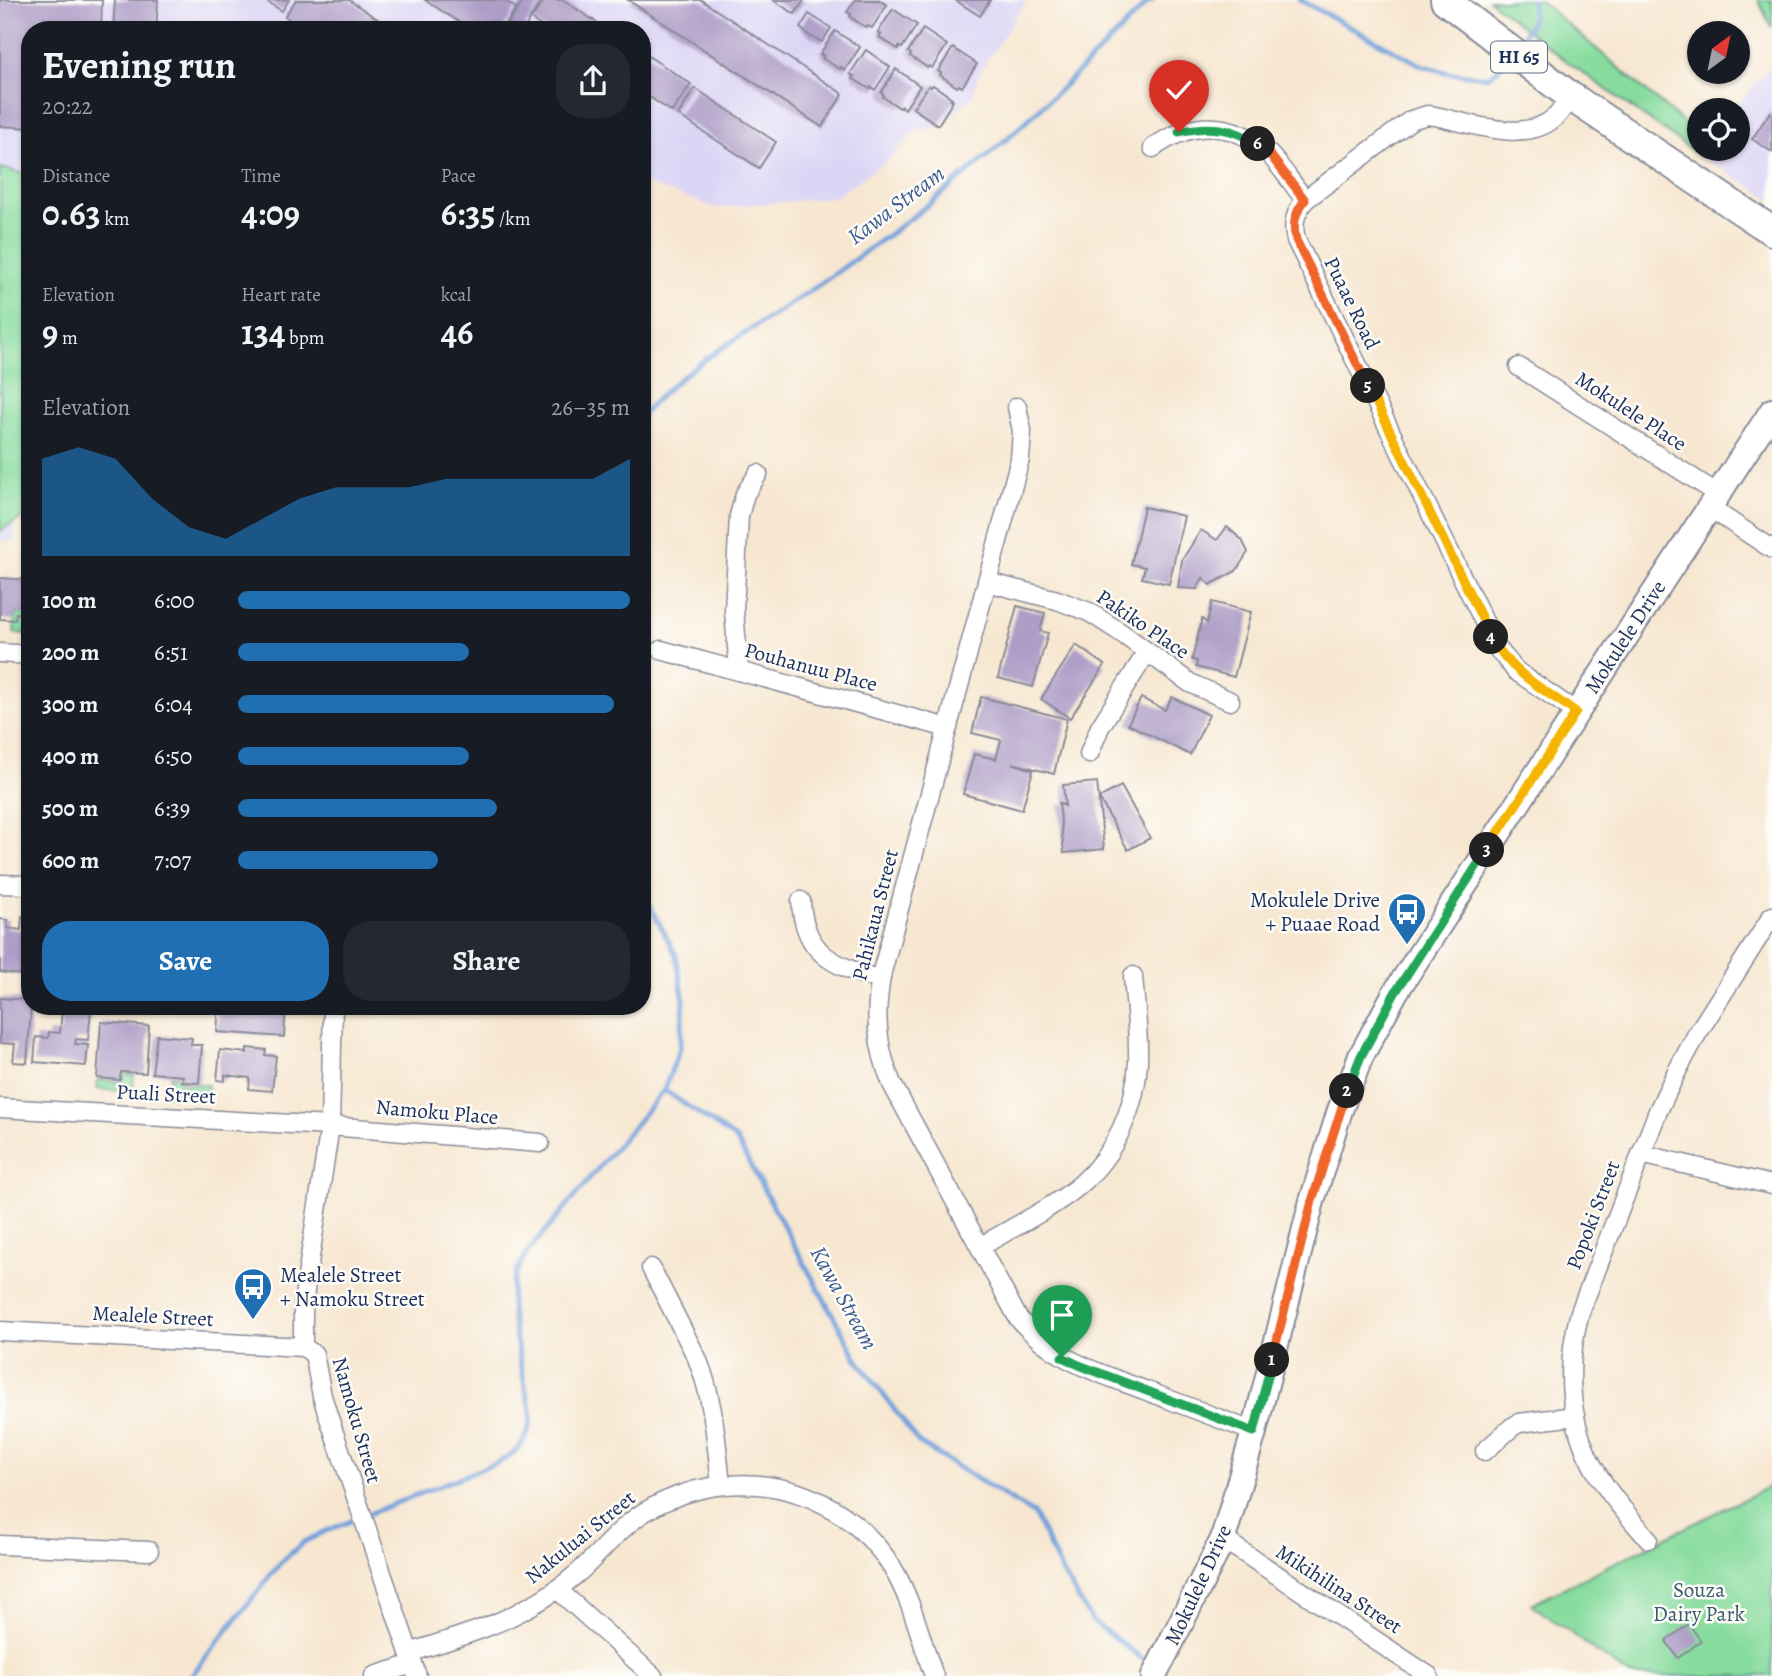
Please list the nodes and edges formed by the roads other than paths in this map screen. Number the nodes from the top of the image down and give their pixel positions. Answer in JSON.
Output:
{"nodes":[{"id":1,"x":1445,"y":0,"type":"edge"},
{"id":2,"x":1570,"y":96,"type":"junction"},
{"id":3,"x":1153,"y":148,"type":"dead end"},
{"id":4,"x":1305,"y":200,"type":"junction"},
{"id":5,"x":1772,"y":230,"type":"edge"},
{"id":6,"x":1519,"y":367,"type":"dead end"},
{"id":7,"x":1017,"y":407,"type":"dead end"},
{"id":8,"x":1772,"y":411,"type":"edge"},
{"id":9,"x":758,"y":474,"type":"dead end"},
{"id":10,"x":1714,"y":501,"type":"junction"},
{"id":11,"x":1772,"y":549,"type":"edge"},
{"id":12,"x":987,"y":582,"type":"junction"},
{"id":13,"x":661,"y":650,"type":"dead end"},
{"id":14,"x":1147,"y":652,"type":"junction"},
{"id":15,"x":0,"y":653,"type":"edge"},
{"id":16,"x":21,"y":654,"type":"edge"},
{"id":17,"x":738,"y":671,"type":"junction"},
{"id":18,"x":1230,"y":701,"type":"dead end"},
{"id":19,"x":1576,"y":712,"type":"junction"},
{"id":20,"x":948,"y":728,"type":"junction"},
{"id":21,"x":1089,"y":754,"type":"dead end"},
{"id":22,"x":0,"y":884,"type":"edge"},
{"id":23,"x":21,"y":885,"type":"edge"},
{"id":24,"x":801,"y":901,"type":"dead end"},
{"id":25,"x":1772,"y":916,"type":"edge"},
{"id":26,"x":1133,"y":976,"type":"dead end"},
{"id":27,"x":880,"y":980,"type":"junction"},
{"id":28,"x":333,"y":1015,"type":"edge"},
{"id":29,"x":0,"y":1108,"type":"edge"},
{"id":30,"x":330,"y":1126,"type":"junction"},
{"id":31,"x":540,"y":1143,"type":"dead end"},
{"id":32,"x":1641,"y":1154,"type":"junction"},
{"id":33,"x":1772,"y":1185,"type":"edge"},
{"id":34,"x":980,"y":1247,"type":"junction"},
{"id":35,"x":650,"y":1268,"type":"dead end"},
{"id":36,"x":0,"y":1331,"type":"edge"},
{"id":37,"x":303,"y":1347,"type":"junction"},
{"id":38,"x":1574,"y":1416,"type":"junction"},
{"id":39,"x":1254,"y":1432,"type":"junction"},
{"id":40,"x":1485,"y":1451,"type":"dead end"},
{"id":41,"x":721,"y":1485,"type":"junction"},
{"id":42,"x":1223,"y":1539,"type":"junction"},
{"id":43,"x":1648,"y":1539,"type":"dead end"},
{"id":44,"x":0,"y":1545,"type":"edge"},
{"id":45,"x":149,"y":1551,"type":"dead end"},
{"id":46,"x":557,"y":1589,"type":"junction"},
{"id":47,"x":413,"y":1664,"type":"edge"},
{"id":48,"x":374,"y":1676,"type":"edge"},
{"id":49,"x":653,"y":1676,"type":"edge"},
{"id":50,"x":934,"y":1676,"type":"edge"},
{"id":51,"x":1154,"y":1676,"type":"edge"},
{"id":52,"x":1429,"y":1676,"type":"edge"}],
"edges":[{"from":1,"to":2,"type":"main road","number":"HI 65"},
{"from":2,"to":4,"type":"street"},
{"from":2,"to":5,"type":"main road","number":"HI 65"},
{"from":3,"to":4,"type":"street"},
{"from":4,"to":19,"type":"street","name":"Puaae Road"},
{"from":6,"to":10,"type":"street","name":"Mokulele Place"},
{"from":7,"to":12,"type":"street","name":"Pahikaua Street"},
{"from":8,"to":10,"type":"street","name":"Mokulele Drive"},
{"from":9,"to":17,"type":"street"},
{"from":10,"to":11,"type":"street","name":"Mokulele Place"},
{"from":10,"to":19,"type":"street","name":"Mokulele Drive"},
{"from":12,"to":14,"type":"street","name":"Pakiko Place"},
{"from":12,"to":20,"type":"street","name":"Pahikaua Street"},
{"from":13,"to":17,"type":"street","name":"Pouhanuu Place"},
{"from":14,"to":18,"type":"street","name":"Pakiko Place"},
{"from":14,"to":21,"type":"street"},
{"from":15,"to":16,"type":"street"},
{"from":17,"to":20,"type":"street","name":"Pouhanuu Place"},
{"from":19,"to":39,"type":"street","name":"Mokulele Drive"},
{"from":20,"to":27,"type":"street","name":"Pahikaua Street"},
{"from":22,"to":23,"type":"street"},
{"from":24,"to":27,"type":"street"},
{"from":25,"to":32,"type":"street","name":"Popoki Street"},
{"from":26,"to":34,"type":"street"},
{"from":27,"to":34,"type":"street","name":"Pahikaua Street"},
{"from":28,"to":30,"type":"street","name":"Namoku Street"},
{"from":29,"to":30,"type":"street","name":"Puali Street"},
{"from":30,"to":31,"type":"street","name":"Namoku Place"},
{"from":30,"to":37,"type":"street","name":"Namoku Street"},
{"from":32,"to":33,"type":"street"},
{"from":32,"to":38,"type":"street","name":"Popoki Street"},
{"from":34,"to":39,"type":"street","name":"Pahikaua Street"},
{"from":35,"to":41,"type":"street"},
{"from":36,"to":37,"type":"street","name":"Mealele Street"},
{"from":37,"to":47,"type":"street","name":"Namoku Street"},
{"from":38,"to":40,"type":"street"},
{"from":38,"to":43,"type":"street","name":"Popoki Street"},
{"from":39,"to":42,"type":"street","name":"Mokulele Drive"},
{"from":41,"to":46,"type":"street","name":"Nakuluai Street"},
{"from":41,"to":50,"type":"street","name":"Nakuluai Street"},
{"from":42,"to":51,"type":"street","name":"Mokulele Drive"},
{"from":42,"to":52,"type":"street","name":"Mikihilina Street"},
{"from":44,"to":45,"type":"street"},
{"from":46,"to":47,"type":"street","name":"Nakuluai Street"},
{"from":46,"to":49,"type":"street"},
{"from":47,"to":48,"type":"street","name":"Nakuluai Street"}]}
